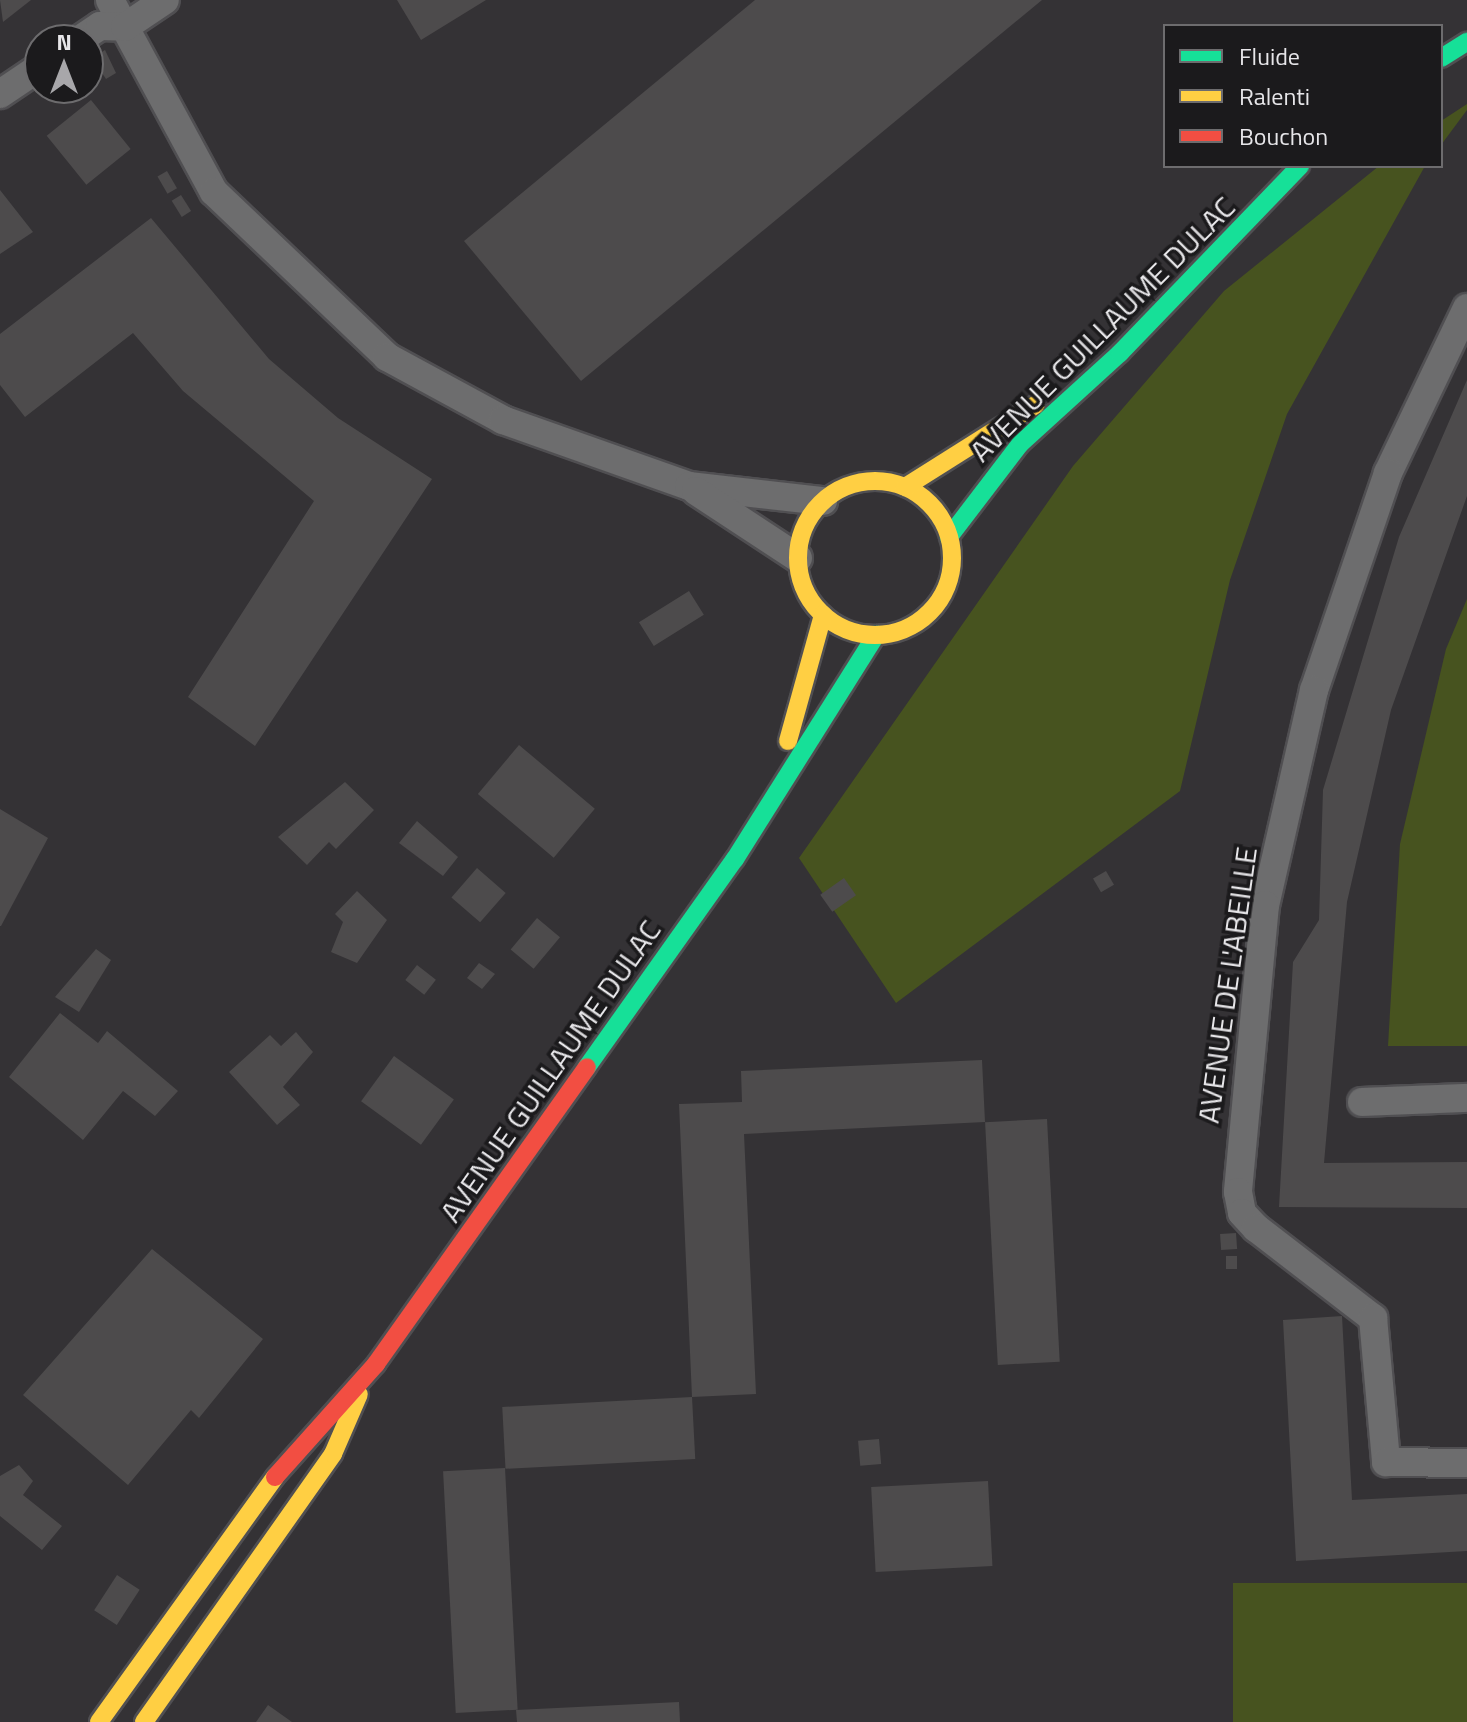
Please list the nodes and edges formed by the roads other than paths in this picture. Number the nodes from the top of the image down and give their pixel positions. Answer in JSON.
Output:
{"nodes":[{"id":1,"x":110,"y":0,"type":"edge"},
{"id":2,"x":165,"y":0,"type":"edge"},
{"id":3,"x":104,"y":26,"type":"edge"},
{"id":4,"x":125,"y":27,"type":"junction"},
{"id":5,"x":1467,"y":42,"type":"edge"},
{"id":6,"x":1443,"y":57,"type":"edge"},
{"id":7,"x":24,"y":78,"type":"edge"},
{"id":8,"x":0,"y":94,"type":"edge"},
{"id":9,"x":1278,"y":168,"type":"edge"},
{"id":10,"x":1298,"y":168,"type":"edge"},
{"id":11,"x":1197,"y":241,"type":"dead end"},
{"id":12,"x":1467,"y":308,"type":"edge"},
{"id":13,"x":1090,"y":351,"type":"dead end"},
{"id":14,"x":689,"y":486,"type":"junction"},
{"id":15,"x":905,"y":487,"type":"junction"},
{"id":16,"x":823,"y":501,"type":"junction"},
{"id":17,"x":949,"y":537,"type":"junction"},
{"id":18,"x":798,"y":558,"type":"junction"},
{"id":19,"x":823,"y":615,"type":"junction"},
{"id":20,"x":876,"y":635,"type":"junction"},
{"id":21,"x":771,"y":798,"type":"junction"},
{"id":22,"x":1467,"y":1098,"type":"edge"},
{"id":23,"x":1362,"y":1102,"type":"dead end"},
{"id":24,"x":368,"y":1373,"type":"junction"},
{"id":25,"x":1467,"y":1463,"type":"edge"},
{"id":26,"x":220,"y":1549,"type":"junction"},
{"id":27,"x":252,"y":1574,"type":"junction"},
{"id":28,"x":185,"y":1600,"type":"junction"},
{"id":29,"x":215,"y":1621,"type":"junction"},
{"id":30,"x":99,"y":1722,"type":"edge"},
{"id":31,"x":144,"y":1722,"type":"edge"}],
"edges":[{"from":1,"to":4,"type":"street"},
{"from":2,"to":4,"type":"street"},
{"from":3,"to":4,"type":"street"},
{"from":4,"to":14,"type":"street"},
{"from":5,"to":6,"type":"main road"},
{"from":7,"to":8,"type":"street"},
{"from":9,"to":11,"type":"main road","name":"AVENUE GUILLAUME DULAC"},
{"from":10,"to":17,"type":"main road","name":"AVENUE GUILLAUME DULAC"},
{"from":12,"to":25,"type":"street","name":"AVENUE DE L'ABEILLE"},
{"from":13,"to":15,"type":"main road","name":"AVENUE GUILLAUME DULAC"},
{"from":14,"to":16,"type":"street"},
{"from":14,"to":18,"type":"street"},
{"from":15,"to":16,"type":"main road"},
{"from":15,"to":17,"type":"main road"},
{"from":16,"to":18,"type":"main road"},
{"from":17,"to":20,"type":"main road"},
{"from":18,"to":19,"type":"main road"},
{"from":19,"to":20,"type":"main road"},
{"from":19,"to":21,"type":"main road","name":"AVENUE GUILLAUME DULAC"},
{"from":20,"to":21,"type":"main road","name":"AVENUE GUILLAUME DULAC"},
{"from":21,"to":24,"type":"main road","name":"AVENUE GUILLAUME DULAC"},
{"from":22,"to":23,"type":"street"},
{"from":24,"to":26,"type":"main road","name":"AVENUE GUILLAUME DULAC"},
{"from":24,"to":27,"type":"main road","name":"AVENUE GUILLAUME DULAC"},
{"from":26,"to":27,"type":"main road"},
{"from":26,"to":28,"type":"main road","name":"AVENUE GUILLAUME DULAC"},
{"from":27,"to":29,"type":"main road","name":"AVENUE GUILLAUME DULAC"},
{"from":28,"to":29,"type":"main road"},
{"from":28,"to":30,"type":"main road","name":"AVENUE GUILLAUME DULAC"},
{"from":29,"to":31,"type":"main road","name":"AVENUE GUILLAUME DULAC"}]}
